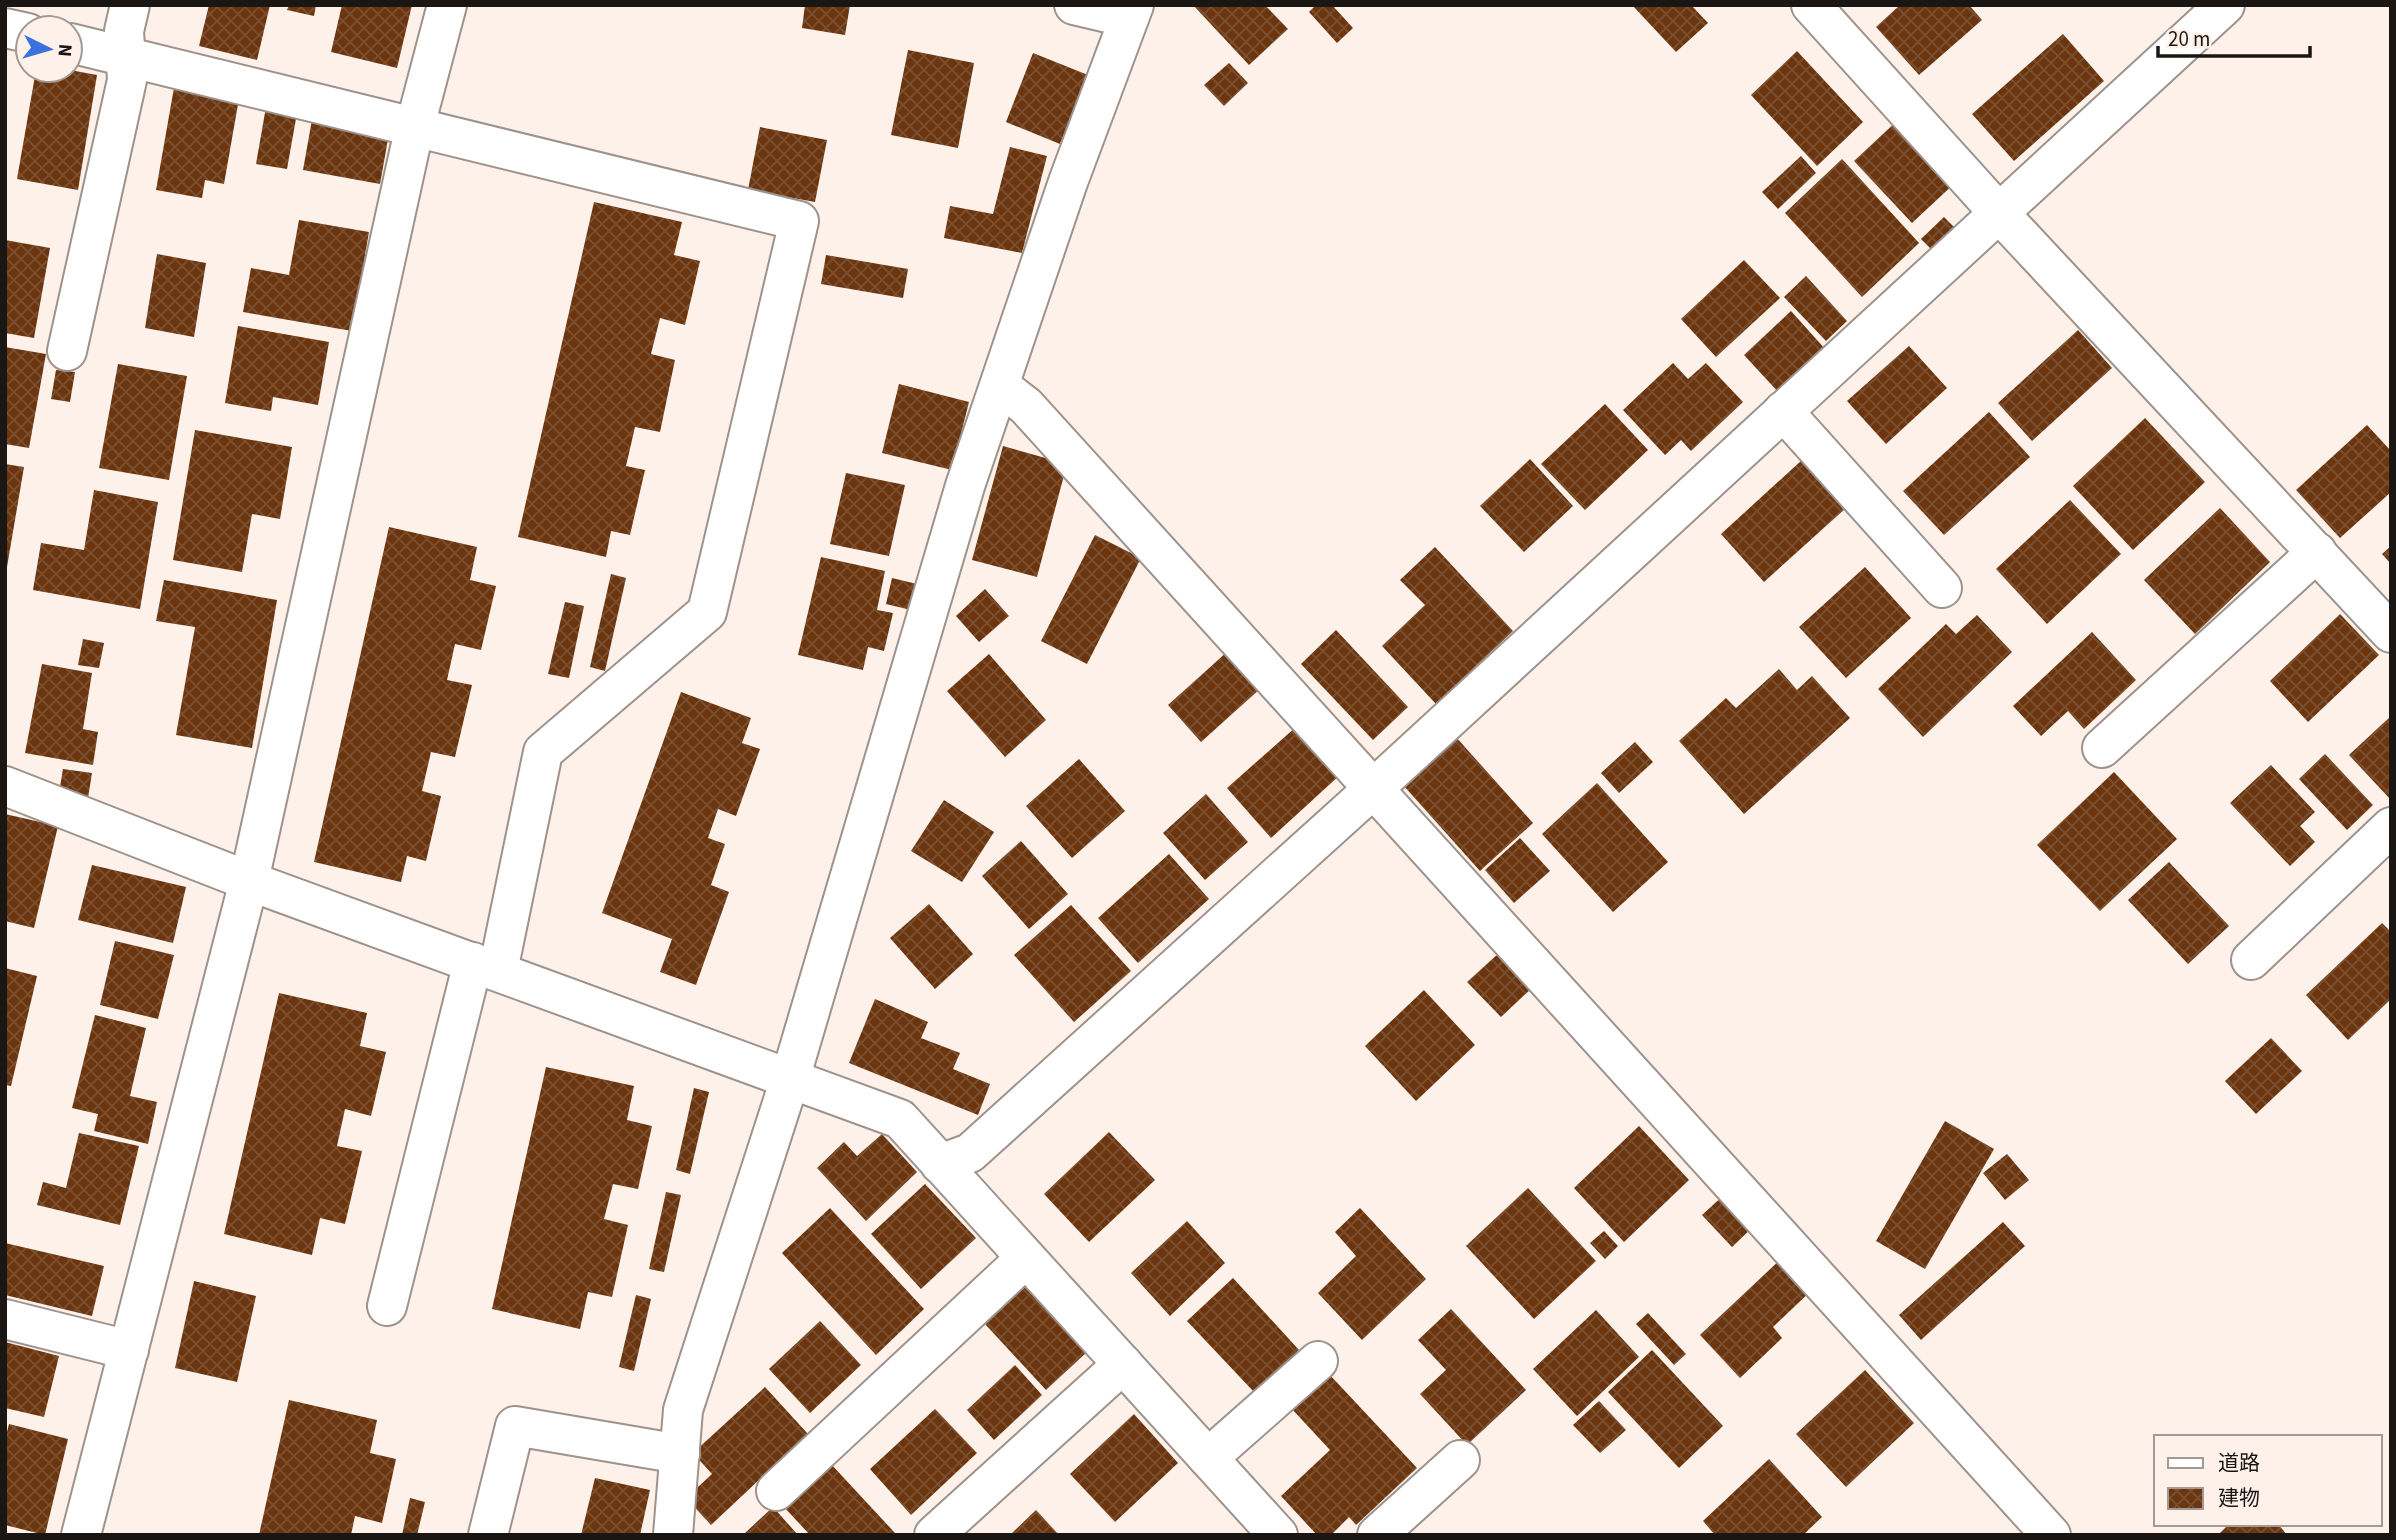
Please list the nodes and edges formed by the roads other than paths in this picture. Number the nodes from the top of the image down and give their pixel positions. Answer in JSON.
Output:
{"nodes":[{"id":1,"x":130,"y":5,"type":"edge"},
{"id":2,"x":447,"y":5,"type":"edge"},
{"id":3,"x":1074,"y":5,"type":"edge"},
{"id":4,"x":1811,"y":5,"type":"edge"},
{"id":5,"x":2225,"y":5,"type":"edge"},
{"id":6,"x":1131,"y":12,"type":"edge"},
{"id":7,"x":84,"y":47,"type":"edge"},
{"id":8,"x":125,"y":57,"type":"junction"},
{"id":9,"x":414,"y":130,"type":"junction"},
{"id":10,"x":1999,"y":213,"type":"junction"},
{"id":11,"x":66,"y":351,"type":"dead end"},
{"id":12,"x":1000,"y":386,"type":"junction"},
{"id":13,"x":1783,"y":411,"type":"junction"},
{"id":14,"x":2317,"y":552,"type":"junction"},
{"id":15,"x":1942,"y":587,"type":"dead end"},
{"id":16,"x":2391,"y":633,"type":"edge"},
{"id":17,"x":2102,"y":748,"type":"dead end"},
{"id":18,"x":5,"y":786,"type":"edge"},
{"id":19,"x":1373,"y":789,"type":"junction"},
{"id":20,"x":2391,"y":827,"type":"edge"},
{"id":21,"x":249,"y":881,"type":"junction"},
{"id":22,"x":2251,"y":960,"type":"dead end"},
{"id":23,"x":485,"y":967,"type":"junction"},
{"id":24,"x":790,"y":1079,"type":"junction"},
{"id":25,"x":940,"y":1164,"type":"junction"},
{"id":26,"x":1026,"y":1258,"type":"junction"},
{"id":27,"x":387,"y":1306,"type":"dead end"},
{"id":28,"x":5,"y":1319,"type":"edge"},
{"id":29,"x":129,"y":1350,"type":"junction"},
{"id":30,"x":1318,"y":1361,"type":"dead end"},
{"id":31,"x":1123,"y":1364,"type":"junction"},
{"id":32,"x":680,"y":1454,"type":"junction"},
{"id":33,"x":1208,"y":1458,"type":"junction"},
{"id":34,"x":1460,"y":1460,"type":"dead end"},
{"id":35,"x":776,"y":1491,"type":"dead end"},
{"id":36,"x":82,"y":1535,"type":"edge"},
{"id":37,"x":488,"y":1535,"type":"edge"},
{"id":38,"x":673,"y":1535,"type":"edge"},
{"id":39,"x":934,"y":1535,"type":"edge"},
{"id":40,"x":1278,"y":1535,"type":"edge"},
{"id":41,"x":1377,"y":1535,"type":"edge"},
{"id":42,"x":2052,"y":1535,"type":"edge"}],
"edges":[{"from":1,"to":8,"type":"street"},
{"from":2,"to":9,"type":"street"},
{"from":3,"to":6,"type":"street"},
{"from":4,"to":10,"type":"street"},
{"from":5,"to":10,"type":"street"},
{"from":6,"to":12,"type":"street"},
{"from":7,"to":8,"type":"street"},
{"from":8,"to":9,"type":"street"},
{"from":8,"to":11,"type":"street"},
{"from":9,"to":21,"type":"street"},
{"from":9,"to":23,"type":"street"},
{"from":10,"to":13,"type":"street"},
{"from":10,"to":14,"type":"street"},
{"from":12,"to":19,"type":"street"},
{"from":12,"to":24,"type":"street"},
{"from":13,"to":15,"type":"street"},
{"from":13,"to":19,"type":"street"},
{"from":14,"to":16,"type":"street"},
{"from":14,"to":17,"type":"street"},
{"from":18,"to":21,"type":"street"},
{"from":19,"to":25,"type":"street"},
{"from":19,"to":42,"type":"street"},
{"from":20,"to":22,"type":"street"},
{"from":21,"to":23,"type":"street"},
{"from":21,"to":29,"type":"street"},
{"from":23,"to":24,"type":"street"},
{"from":23,"to":27,"type":"street"},
{"from":24,"to":25,"type":"street"},
{"from":24,"to":32,"type":"street"},
{"from":25,"to":26,"type":"street"},
{"from":26,"to":31,"type":"street"},
{"from":26,"to":35,"type":"street"},
{"from":28,"to":29,"type":"street"},
{"from":29,"to":36,"type":"street"},
{"from":30,"to":33,"type":"street"},
{"from":31,"to":33,"type":"street"},
{"from":31,"to":39,"type":"street"},
{"from":32,"to":37,"type":"street"},
{"from":32,"to":38,"type":"street"},
{"from":33,"to":40,"type":"street"},
{"from":34,"to":41,"type":"street"}]}
